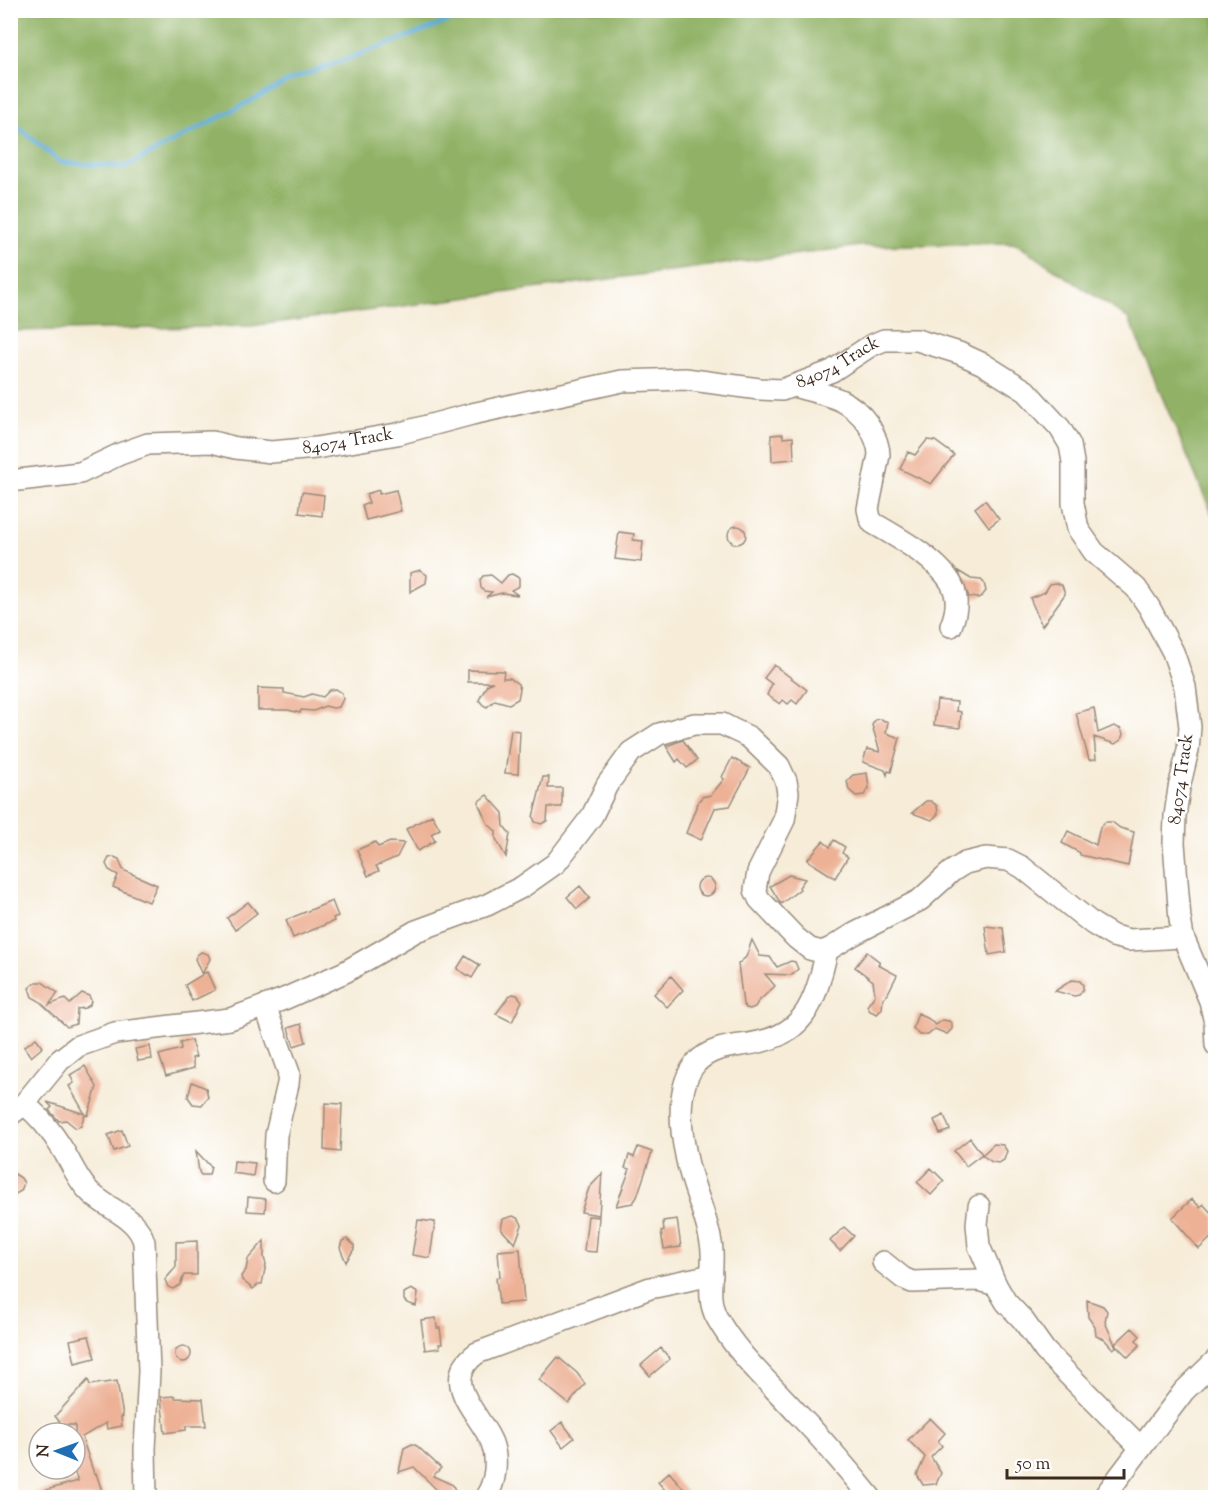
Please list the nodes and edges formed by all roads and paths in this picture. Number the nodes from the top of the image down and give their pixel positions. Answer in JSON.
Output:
{"nodes":[{"id":1,"x":793,"y":386,"type":"junction"},
{"id":2,"x":10,"y":481,"type":"edge"},
{"id":3,"x":951,"y":626,"type":"dead end"},
{"id":4,"x":1183,"y":937,"type":"junction"},
{"id":5,"x":827,"y":951,"type":"junction"},
{"id":6,"x":265,"y":1006,"type":"junction"},
{"id":7,"x":1215,"y":1045,"type":"edge"},
{"id":8,"x":17,"y":1109,"type":"edge"},
{"id":9,"x":274,"y":1181,"type":"dead end"},
{"id":10,"x":979,"y":1206,"type":"dead end"},
{"id":11,"x":883,"y":1262,"type":"dead end"},
{"id":12,"x":712,"y":1275,"type":"junction"},
{"id":13,"x":996,"y":1285,"type":"junction"},
{"id":14,"x":1215,"y":1360,"type":"edge"},
{"id":15,"x":1141,"y":1448,"type":"junction"},
{"id":16,"x":146,"y":1497,"type":"edge"},
{"id":17,"x":485,"y":1497,"type":"edge"},
{"id":18,"x":871,"y":1497,"type":"edge"},
{"id":19,"x":1103,"y":1497,"type":"edge"}],
"edges":[{"from":1,"to":2,"type":"street","name":"84074 Track"},
{"from":1,"to":3,"type":"street"},
{"from":1,"to":4,"type":"street","name":"84074 Track"},
{"from":4,"to":5,"type":"street"},
{"from":4,"to":7,"type":"street","name":"84074 Track"},
{"from":5,"to":6,"type":"street"},
{"from":5,"to":12,"type":"street"},
{"from":6,"to":8,"type":"street"},
{"from":6,"to":9,"type":"street"},
{"from":8,"to":16,"type":"street"},
{"from":10,"to":13,"type":"street"},
{"from":11,"to":13,"type":"street"},
{"from":12,"to":17,"type":"street"},
{"from":12,"to":18,"type":"street"},
{"from":13,"to":15,"type":"street"},
{"from":14,"to":15,"type":"street"},
{"from":15,"to":19,"type":"street"}]}
